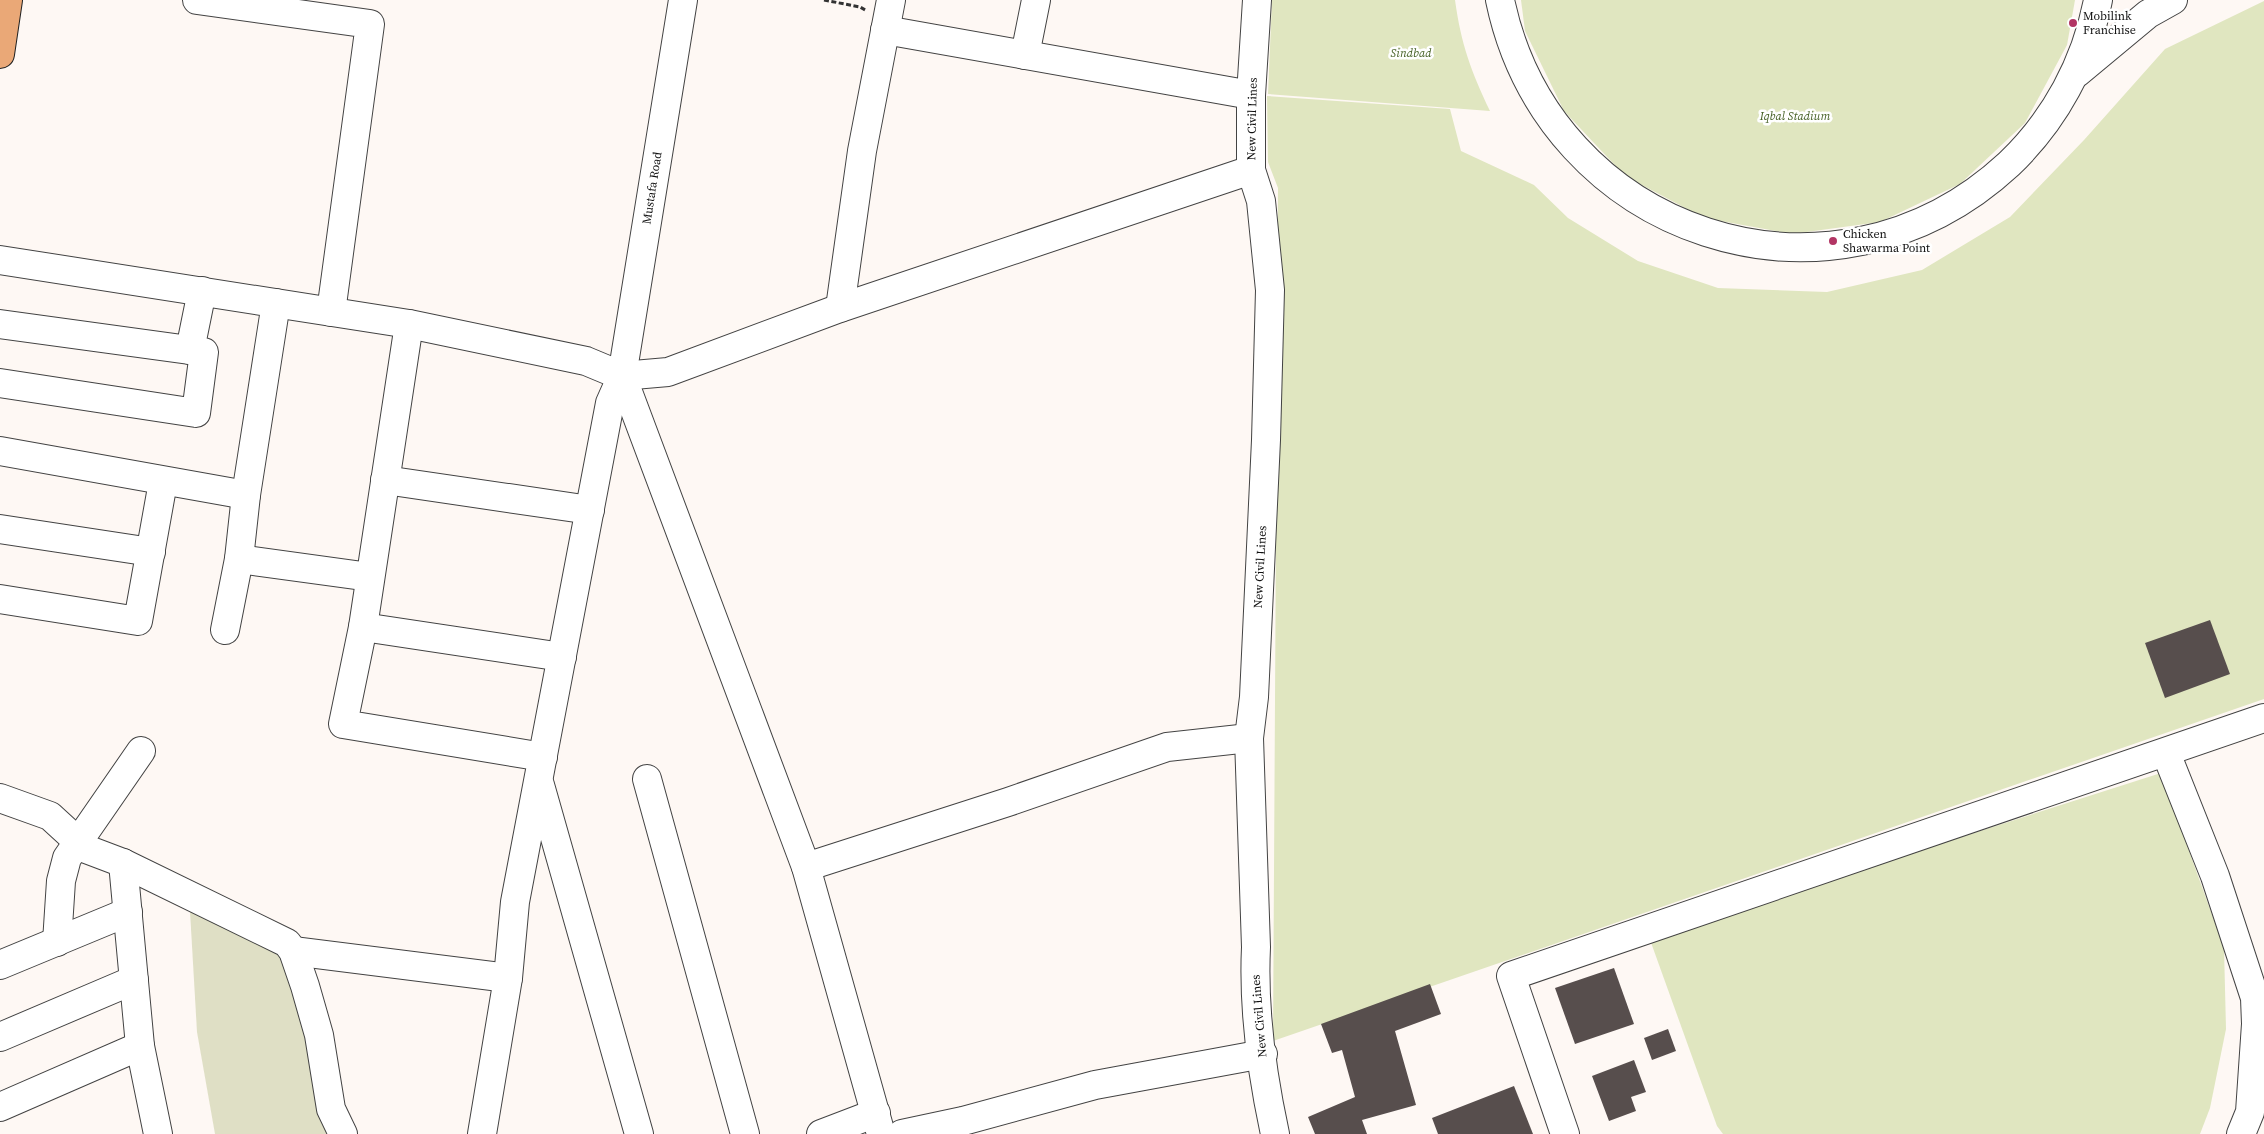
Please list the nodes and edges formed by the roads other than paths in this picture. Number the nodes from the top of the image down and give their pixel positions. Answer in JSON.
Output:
{"nodes":[{"id":1,"x":8,"y":0,"type":"edge"},
{"id":2,"x":197,"y":0,"type":"edge"},
{"id":3,"x":683,"y":0,"type":"edge"},
{"id":4,"x":1036,"y":0,"type":"edge"},
{"id":5,"x":1256,"y":0,"type":"edge"},
{"id":6,"x":1500,"y":0,"type":"edge"},
{"id":7,"x":2098,"y":0,"type":"edge"},
{"id":8,"x":2173,"y":0,"type":"edge"},
{"id":9,"x":372,"y":12,"type":"edge"},
{"id":10,"x":888,"y":18,"type":"edge"},
{"id":11,"x":0,"y":54,"type":"edge"},
{"id":12,"x":1025,"y":54,"type":"junction"},
{"id":13,"x":2075,"y":74,"type":"junction"},
{"id":14,"x":1251,"y":95,"type":"junction"},
{"id":15,"x":1251,"y":170,"type":"junction"},
{"id":16,"x":0,"y":260,"type":"edge"},
{"id":17,"x":202,"y":291,"type":"junction"},
{"id":18,"x":276,"y":303,"type":"junction"},
{"id":19,"x":840,"y":308,"type":"junction"},
{"id":20,"x":331,"y":312,"type":"junction"},
{"id":21,"x":0,"y":324,"type":"edge"},
{"id":22,"x":409,"y":324,"type":"junction"},
{"id":23,"x":190,"y":350,"type":"junction"},
{"id":24,"x":622,"y":376,"type":"junction"},
{"id":25,"x":0,"y":383,"type":"edge"},
{"id":26,"x":0,"y":452,"type":"edge"},
{"id":27,"x":385,"y":480,"type":"junction"},
{"id":28,"x":163,"y":482,"type":"junction"},
{"id":29,"x":246,"y":495,"type":"junction"},
{"id":30,"x":590,"y":510,"type":"junction"},
{"id":31,"x":0,"y":529,"type":"edge"},
{"id":32,"x":151,"y":552,"type":"junction"},
{"id":33,"x":239,"y":559,"type":"junction"},
{"id":34,"x":370,"y":577,"type":"junction"},
{"id":35,"x":0,"y":599,"type":"edge"},
{"id":36,"x":363,"y":627,"type":"junction"},
{"id":37,"x":225,"y":630,"type":"dead end"},
{"id":38,"x":562,"y":657,"type":"junction"},
{"id":39,"x":2264,"y":718,"type":"edge"},
{"id":40,"x":1249,"y":738,"type":"junction"},
{"id":41,"x":141,"y":751,"type":"dead end"},
{"id":42,"x":2166,"y":753,"type":"junction"},
{"id":43,"x":541,"y":769,"type":"junction"},
{"id":44,"x":647,"y":779,"type":"dead end"},
{"id":45,"x":0,"y":798,"type":"edge"},
{"id":46,"x":78,"y":842,"type":"junction"},
{"id":47,"x":123,"y":863,"type":"junction"},
{"id":48,"x":806,"y":867,"type":"junction"},
{"id":49,"x":128,"y":912,"type":"junction"},
{"id":50,"x":56,"y":942,"type":"junction"},
{"id":51,"x":293,"y":951,"type":"junction"},
{"id":52,"x":0,"y":965,"type":"edge"},
{"id":53,"x":508,"y":978,"type":"junction"},
{"id":54,"x":134,"y":980,"type":"junction"},
{"id":55,"x":0,"y":1037,"type":"edge"},
{"id":56,"x":140,"y":1046,"type":"junction"},
{"id":57,"x":1263,"y":1054,"type":"junction"},
{"id":58,"x":0,"y":1107,"type":"edge"},
{"id":59,"x":2252,"y":1121,"type":"edge"},
{"id":60,"x":878,"y":1124,"type":"edge"},
{"id":61,"x":158,"y":1134,"type":"edge"},
{"id":62,"x":342,"y":1134,"type":"edge"},
{"id":63,"x":482,"y":1134,"type":"edge"},
{"id":64,"x":639,"y":1134,"type":"edge"},
{"id":65,"x":745,"y":1134,"type":"edge"},
{"id":66,"x":820,"y":1134,"type":"edge"},
{"id":67,"x":902,"y":1134,"type":"edge"},
{"id":68,"x":1275,"y":1134,"type":"edge"},
{"id":69,"x":1565,"y":1134,"type":"edge"}],
"edges":[{"from":1,"to":11,"type":"main road"},
{"from":2,"to":9,"type":"street"},
{"from":3,"to":24,"type":"street","name":"Mustafa Road"},
{"from":4,"to":12,"type":"street"},
{"from":5,"to":14,"type":"street","name":"New Civil Lines"},
{"from":6,"to":13,"type":"street"},
{"from":7,"to":13,"type":"street"},
{"from":8,"to":13,"type":"street"},
{"from":9,"to":20,"type":"street"},
{"from":10,"to":12,"type":"street"},
{"from":10,"to":19,"type":"street"},
{"from":12,"to":14,"type":"street"},
{"from":14,"to":15,"type":"street","name":"New Civil Lines"},
{"from":15,"to":19,"type":"street"},
{"from":15,"to":40,"type":"street","name":"New Civil Lines"},
{"from":16,"to":17,"type":"street"},
{"from":17,"to":18,"type":"street"},
{"from":17,"to":23,"type":"street"},
{"from":18,"to":20,"type":"street"},
{"from":18,"to":29,"type":"street"},
{"from":19,"to":24,"type":"street"},
{"from":20,"to":22,"type":"street"},
{"from":21,"to":23,"type":"street"},
{"from":22,"to":24,"type":"street"},
{"from":22,"to":27,"type":"street"},
{"from":23,"to":25,"type":"street"},
{"from":24,"to":30,"type":"street","name":"Mustafa Road"},
{"from":24,"to":48,"type":"street"},
{"from":26,"to":28,"type":"street"},
{"from":27,"to":30,"type":"street"},
{"from":27,"to":34,"type":"street"},
{"from":28,"to":29,"type":"street"},
{"from":28,"to":32,"type":"street"},
{"from":29,"to":33,"type":"street"},
{"from":30,"to":38,"type":"street","name":"Mustafa Road"},
{"from":31,"to":32,"type":"street"},
{"from":32,"to":35,"type":"street"},
{"from":33,"to":34,"type":"street"},
{"from":33,"to":37,"type":"street"},
{"from":34,"to":36,"type":"street"},
{"from":36,"to":38,"type":"street"},
{"from":36,"to":43,"type":"street"},
{"from":38,"to":43,"type":"street","name":"Mustafa Road"},
{"from":39,"to":42,"type":"street"},
{"from":40,"to":48,"type":"street"},
{"from":40,"to":57,"type":"street","name":"New Civil Lines"},
{"from":41,"to":46,"type":"street"},
{"from":42,"to":59,"type":"street"},
{"from":42,"to":69,"type":"street"},
{"from":43,"to":53,"type":"street","name":"Mustafa Road"},
{"from":43,"to":64,"type":"street"},
{"from":44,"to":65,"type":"street"},
{"from":45,"to":46,"type":"street"},
{"from":46,"to":47,"type":"street"},
{"from":46,"to":50,"type":"street"},
{"from":47,"to":49,"type":"street"},
{"from":47,"to":51,"type":"street"},
{"from":48,"to":60,"type":"street"},
{"from":49,"to":50,"type":"street"},
{"from":49,"to":54,"type":"street"},
{"from":50,"to":52,"type":"street"},
{"from":51,"to":53,"type":"street"},
{"from":51,"to":62,"type":"street"},
{"from":53,"to":63,"type":"street","name":"Mustafa Road"},
{"from":54,"to":55,"type":"street"},
{"from":54,"to":56,"type":"street"},
{"from":56,"to":58,"type":"street"},
{"from":56,"to":61,"type":"street"},
{"from":57,"to":67,"type":"street"},
{"from":57,"to":68,"type":"street","name":"New Civil Lines"},
{"from":60,"to":66,"type":"street"}]}
